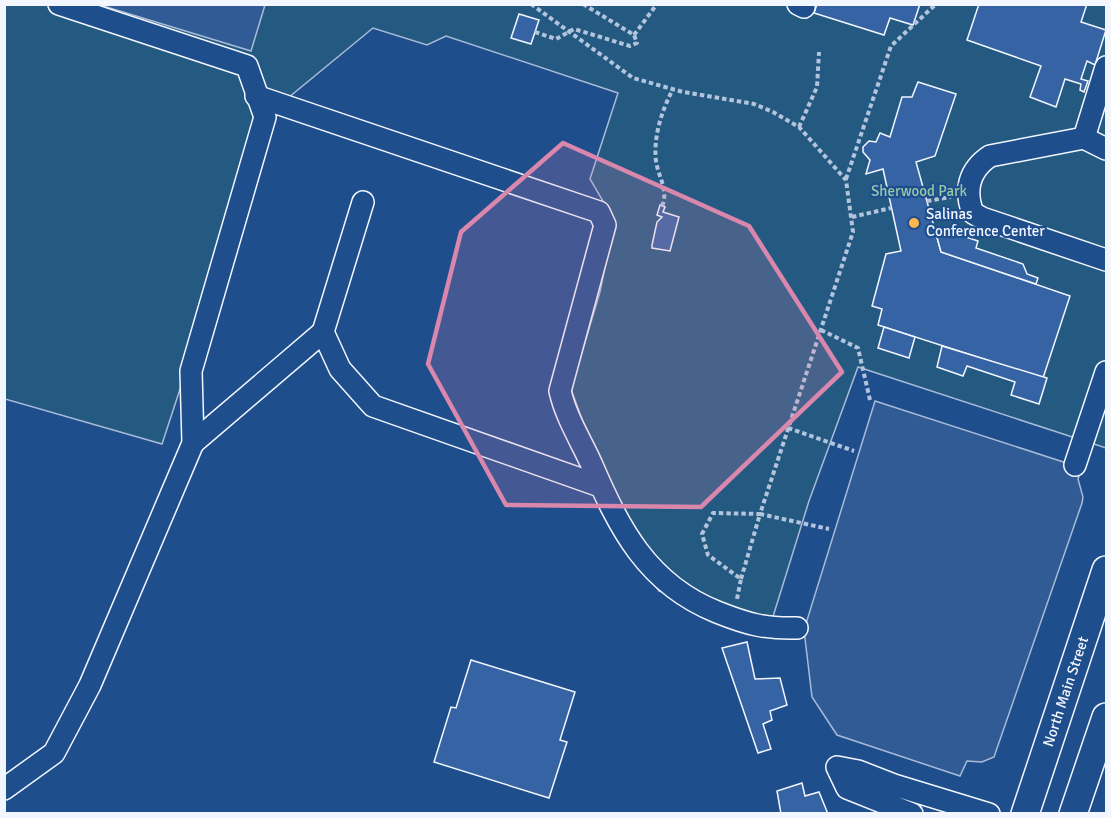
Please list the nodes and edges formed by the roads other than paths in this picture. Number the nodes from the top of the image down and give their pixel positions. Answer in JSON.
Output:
{"nodes":[{"id":1,"x":59,"y":4,"type":"edge"},
{"id":2,"x":1107,"y":67,"type":"edge"},
{"id":3,"x":256,"y":96,"type":"junction"},
{"id":4,"x":1084,"y":138,"type":"junction"},
{"id":5,"x":1107,"y":149,"type":"edge"},
{"id":6,"x":363,"y":202,"type":"dead end"},
{"id":7,"x":1107,"y":260,"type":"edge"},
{"id":8,"x":323,"y":332,"type":"junction"},
{"id":9,"x":1107,"y":372,"type":"edge"},
{"id":10,"x":193,"y":442,"type":"junction"},
{"id":11,"x":1075,"y":465,"type":"dead end"},
{"id":12,"x":600,"y":486,"type":"junction"},
{"id":13,"x":1107,"y":570,"type":"edge"},
{"id":14,"x":797,"y":628,"type":"dead end"},
{"id":15,"x":1107,"y":717,"type":"edge"},
{"id":16,"x":4,"y":789,"type":"edge"},
{"id":17,"x":912,"y":813,"type":"edge"},
{"id":18,"x":990,"y":813,"type":"edge"},
{"id":19,"x":1025,"y":813,"type":"edge"},
{"id":20,"x":1073,"y":813,"type":"edge"}],
"edges":[{"from":1,"to":3,"type":"lane"},
{"from":2,"to":4,"type":"lane"},
{"from":3,"to":10,"type":"lane"},
{"from":3,"to":12,"type":"lane"},
{"from":4,"to":5,"type":"lane"},
{"from":4,"to":7,"type":"lane"},
{"from":6,"to":8,"type":"lane"},
{"from":8,"to":10,"type":"lane"},
{"from":8,"to":12,"type":"lane"},
{"from":9,"to":11,"type":"lane"},
{"from":10,"to":16,"type":"lane"},
{"from":12,"to":14,"type":"lane"},
{"from":13,"to":19,"type":"main road","name":"North Main Street"},
{"from":15,"to":20,"type":"main road"},
{"from":17,"to":18,"type":"lane"}]}
